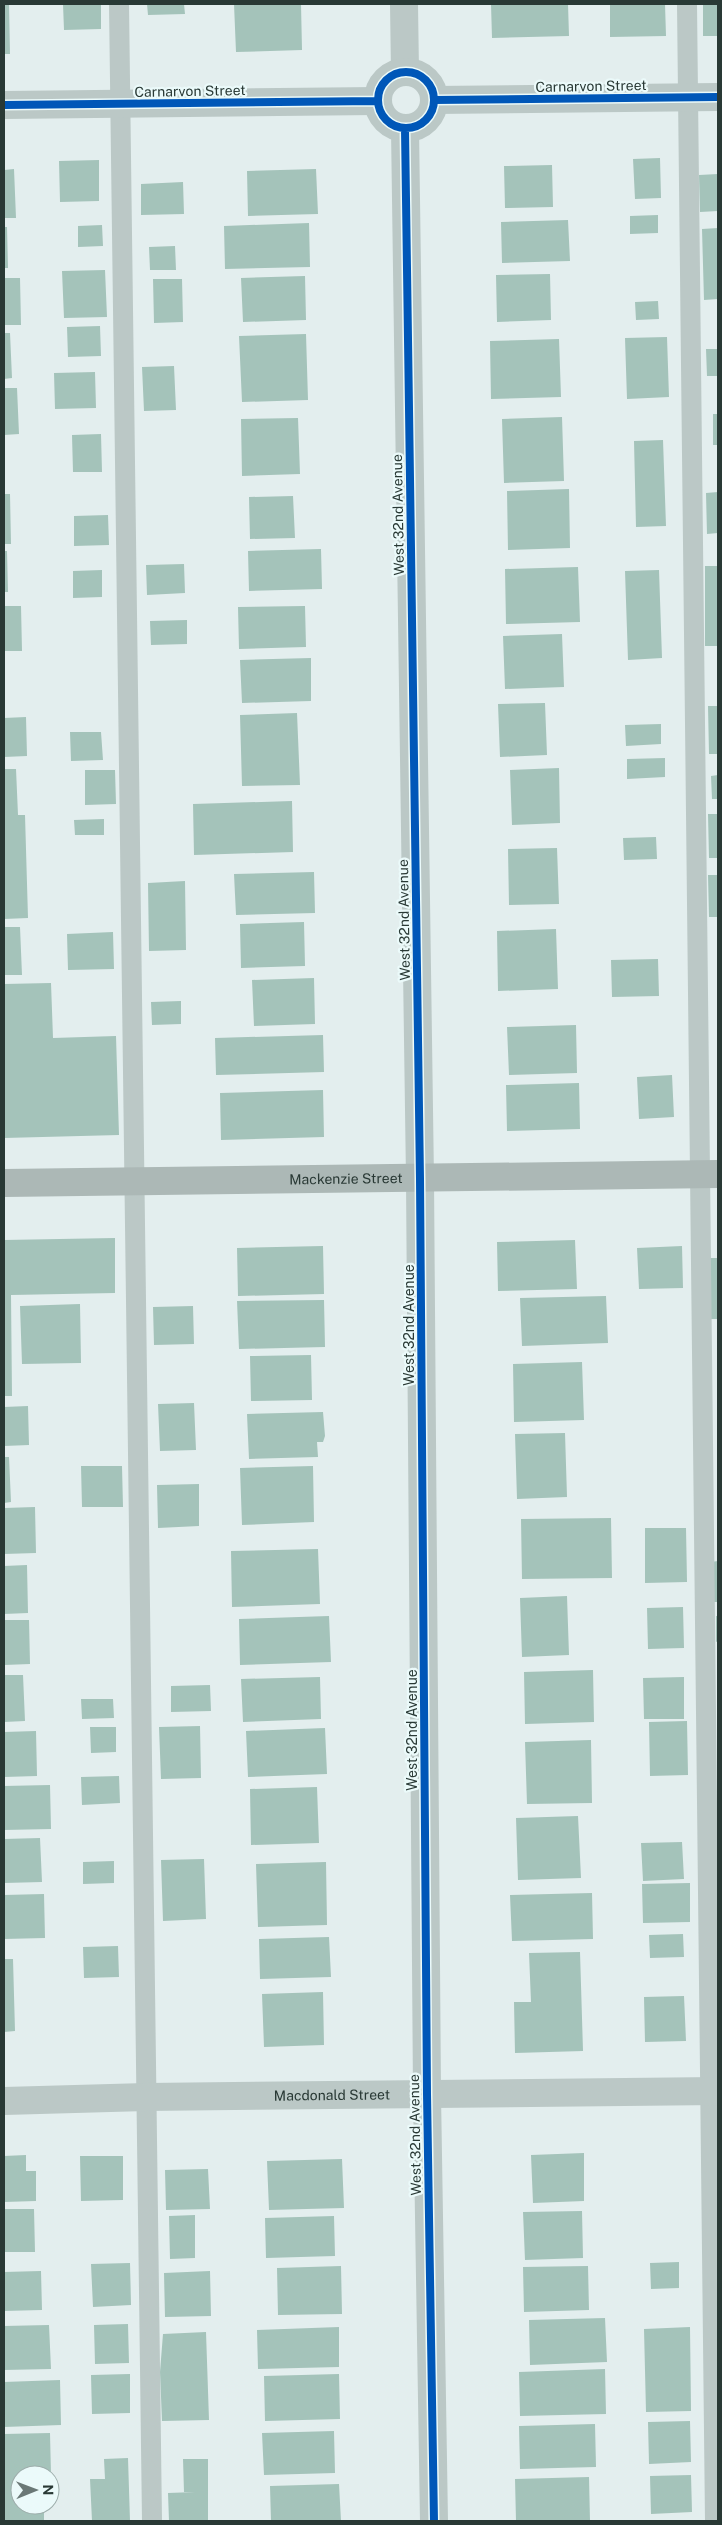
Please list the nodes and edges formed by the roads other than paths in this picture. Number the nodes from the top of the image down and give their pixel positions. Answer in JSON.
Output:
{"nodes":[{"id":1,"x":120,"y":4,"type":"edge"},
{"id":2,"x":404,"y":4,"type":"edge"},
{"id":3,"x":687,"y":4,"type":"edge"},
{"id":4,"x":405,"y":72,"type":"junction"},
{"id":5,"x":688,"y":97,"type":"junction"},
{"id":6,"x":718,"y":97,"type":"edge"},
{"id":7,"x":434,"y":100,"type":"junction"},
{"id":8,"x":377,"y":101,"type":"junction"},
{"id":9,"x":120,"y":104,"type":"junction"},
{"id":10,"x":4,"y":105,"type":"edge"},
{"id":11,"x":405,"y":129,"type":"junction"},
{"id":12,"x":709,"y":1174,"type":"edge"},
{"id":13,"x":420,"y":1179,"type":"junction"},
{"id":14,"x":133,"y":1182,"type":"junction"},
{"id":15,"x":4,"y":1183,"type":"edge"},
{"id":16,"x":715,"y":2091,"type":"edge"},
{"id":17,"x":427,"y":2094,"type":"junction"},
{"id":18,"x":146,"y":2097,"type":"junction"},
{"id":19,"x":4,"y":2101,"type":"edge"},
{"id":20,"x":152,"y":2521,"type":"edge"},
{"id":21,"x":434,"y":2521,"type":"edge"},
{"id":22,"x":715,"y":2521,"type":"edge"}],
"edges":[{"from":1,"to":9,"type":"lane"},
{"from":2,"to":4,"type":"street"},
{"from":3,"to":5,"type":"lane"},
{"from":4,"to":7,"type":"street"},
{"from":4,"to":8,"type":"street"},
{"from":5,"to":6,"type":"street","name":"Carnarvon Street"},
{"from":5,"to":7,"type":"street","name":"Carnarvon Street"},
{"from":5,"to":12,"type":"lane"},
{"from":7,"to":11,"type":"street"},
{"from":8,"to":9,"type":"street","name":"Carnarvon Street"},
{"from":8,"to":11,"type":"street"},
{"from":9,"to":10,"type":"street","name":"Carnarvon Street"},
{"from":9,"to":14,"type":"lane"},
{"from":11,"to":13,"type":"street","name":"West 32nd Avenue"},
{"from":12,"to":13,"type":"street","name":"Mackenzie Street"},
{"from":12,"to":16,"type":"lane"},
{"from":13,"to":14,"type":"street","name":"Mackenzie Street"},
{"from":13,"to":17,"type":"street","name":"West 32nd Avenue"},
{"from":14,"to":15,"type":"street","name":"Mackenzie Street"},
{"from":14,"to":18,"type":"lane"},
{"from":16,"to":17,"type":"street","name":"Macdonald Street"},
{"from":16,"to":22,"type":"lane"},
{"from":17,"to":18,"type":"street","name":"Macdonald Street"},
{"from":17,"to":21,"type":"street","name":"West 32nd Avenue"},
{"from":18,"to":19,"type":"street","name":"Macdonald Street"},
{"from":18,"to":20,"type":"lane"}]}
